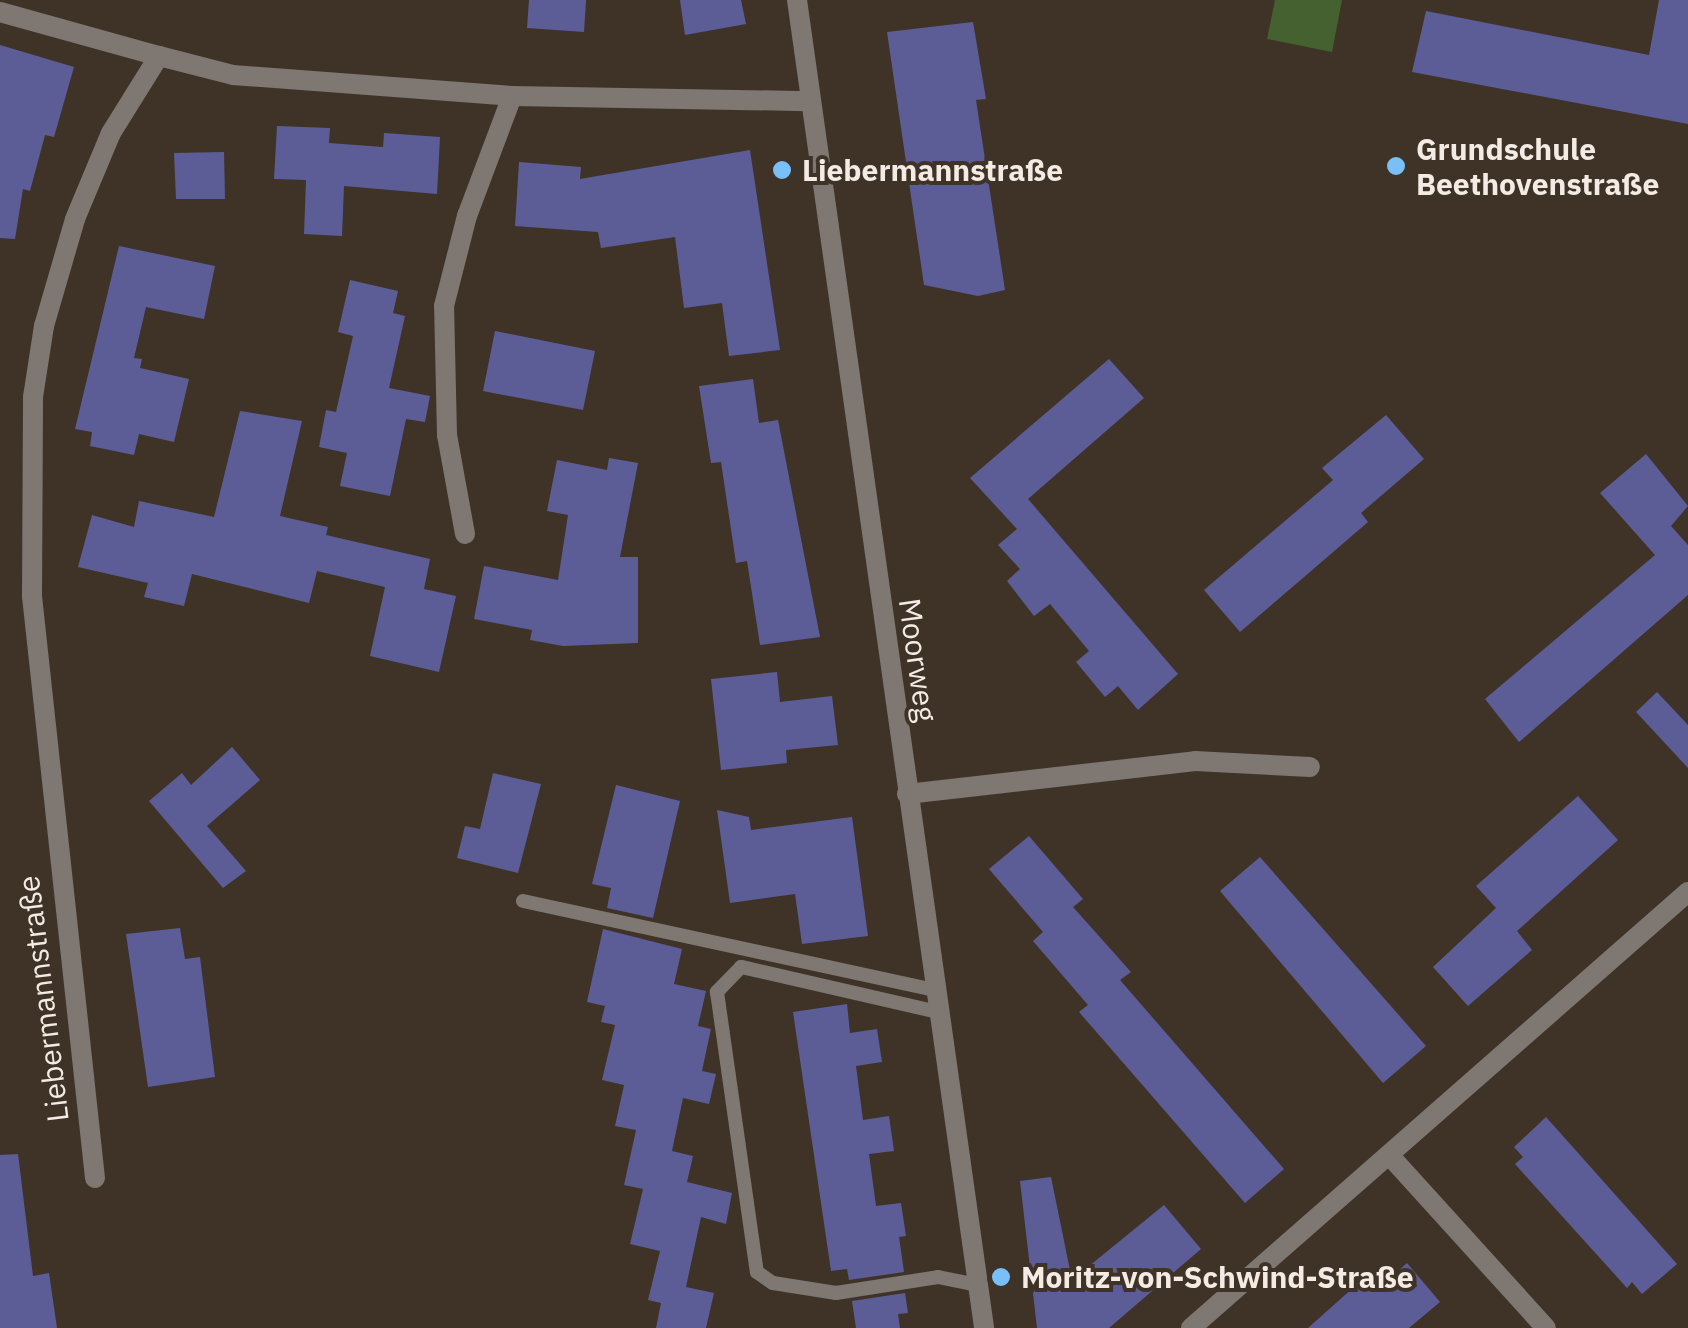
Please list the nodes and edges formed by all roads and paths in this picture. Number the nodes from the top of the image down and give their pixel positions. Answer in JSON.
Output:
{"nodes":[{"id":1,"x":797,"y":0,"type":"edge"},
{"id":2,"x":0,"y":12,"type":"edge"},
{"id":3,"x":159,"y":56,"type":"junction"},
{"id":4,"x":512,"y":96,"type":"junction"},
{"id":5,"x":810,"y":101,"type":"junction"},
{"id":6,"x":466,"y":534,"type":"dead end"},
{"id":7,"x":1310,"y":766,"type":"dead end"},
{"id":8,"x":906,"y":794,"type":"junction"},
{"id":9,"x":1688,"y":892,"type":"edge"},
{"id":10,"x":522,"y":901,"type":"dead end"},
{"id":11,"x":934,"y":990,"type":"junction"},
{"id":12,"x":938,"y":1012,"type":"junction"},
{"id":13,"x":1390,"y":1156,"type":"junction"},
{"id":14,"x":94,"y":1178,"type":"dead end"},
{"id":15,"x":978,"y":1285,"type":"junction"},
{"id":16,"x":984,"y":1328,"type":"edge"},
{"id":17,"x":1190,"y":1328,"type":"edge"},
{"id":18,"x":1546,"y":1328,"type":"edge"}],
"edges":[{"from":1,"to":5,"type":"street","name":"Moorweg"},
{"from":2,"to":3,"type":"street"},
{"from":3,"to":4,"type":"street"},
{"from":3,"to":14,"type":"street","name":"Liebermannstraße"},
{"from":4,"to":5,"type":"street"},
{"from":4,"to":6,"type":"street"},
{"from":5,"to":8,"type":"street","name":"Moorweg"},
{"from":7,"to":8,"type":"street"},
{"from":8,"to":11,"type":"street","name":"Moorweg"},
{"from":9,"to":13,"type":"street"},
{"from":10,"to":11,"type":"lane"},
{"from":11,"to":12,"type":"street","name":"Moorweg"},
{"from":12,"to":15,"type":"street","name":"Moorweg"},
{"from":12,"to":15,"type":"lane"},
{"from":13,"to":17,"type":"street"},
{"from":13,"to":18,"type":"street"},
{"from":15,"to":16,"type":"street","name":"Moorweg"}]}
